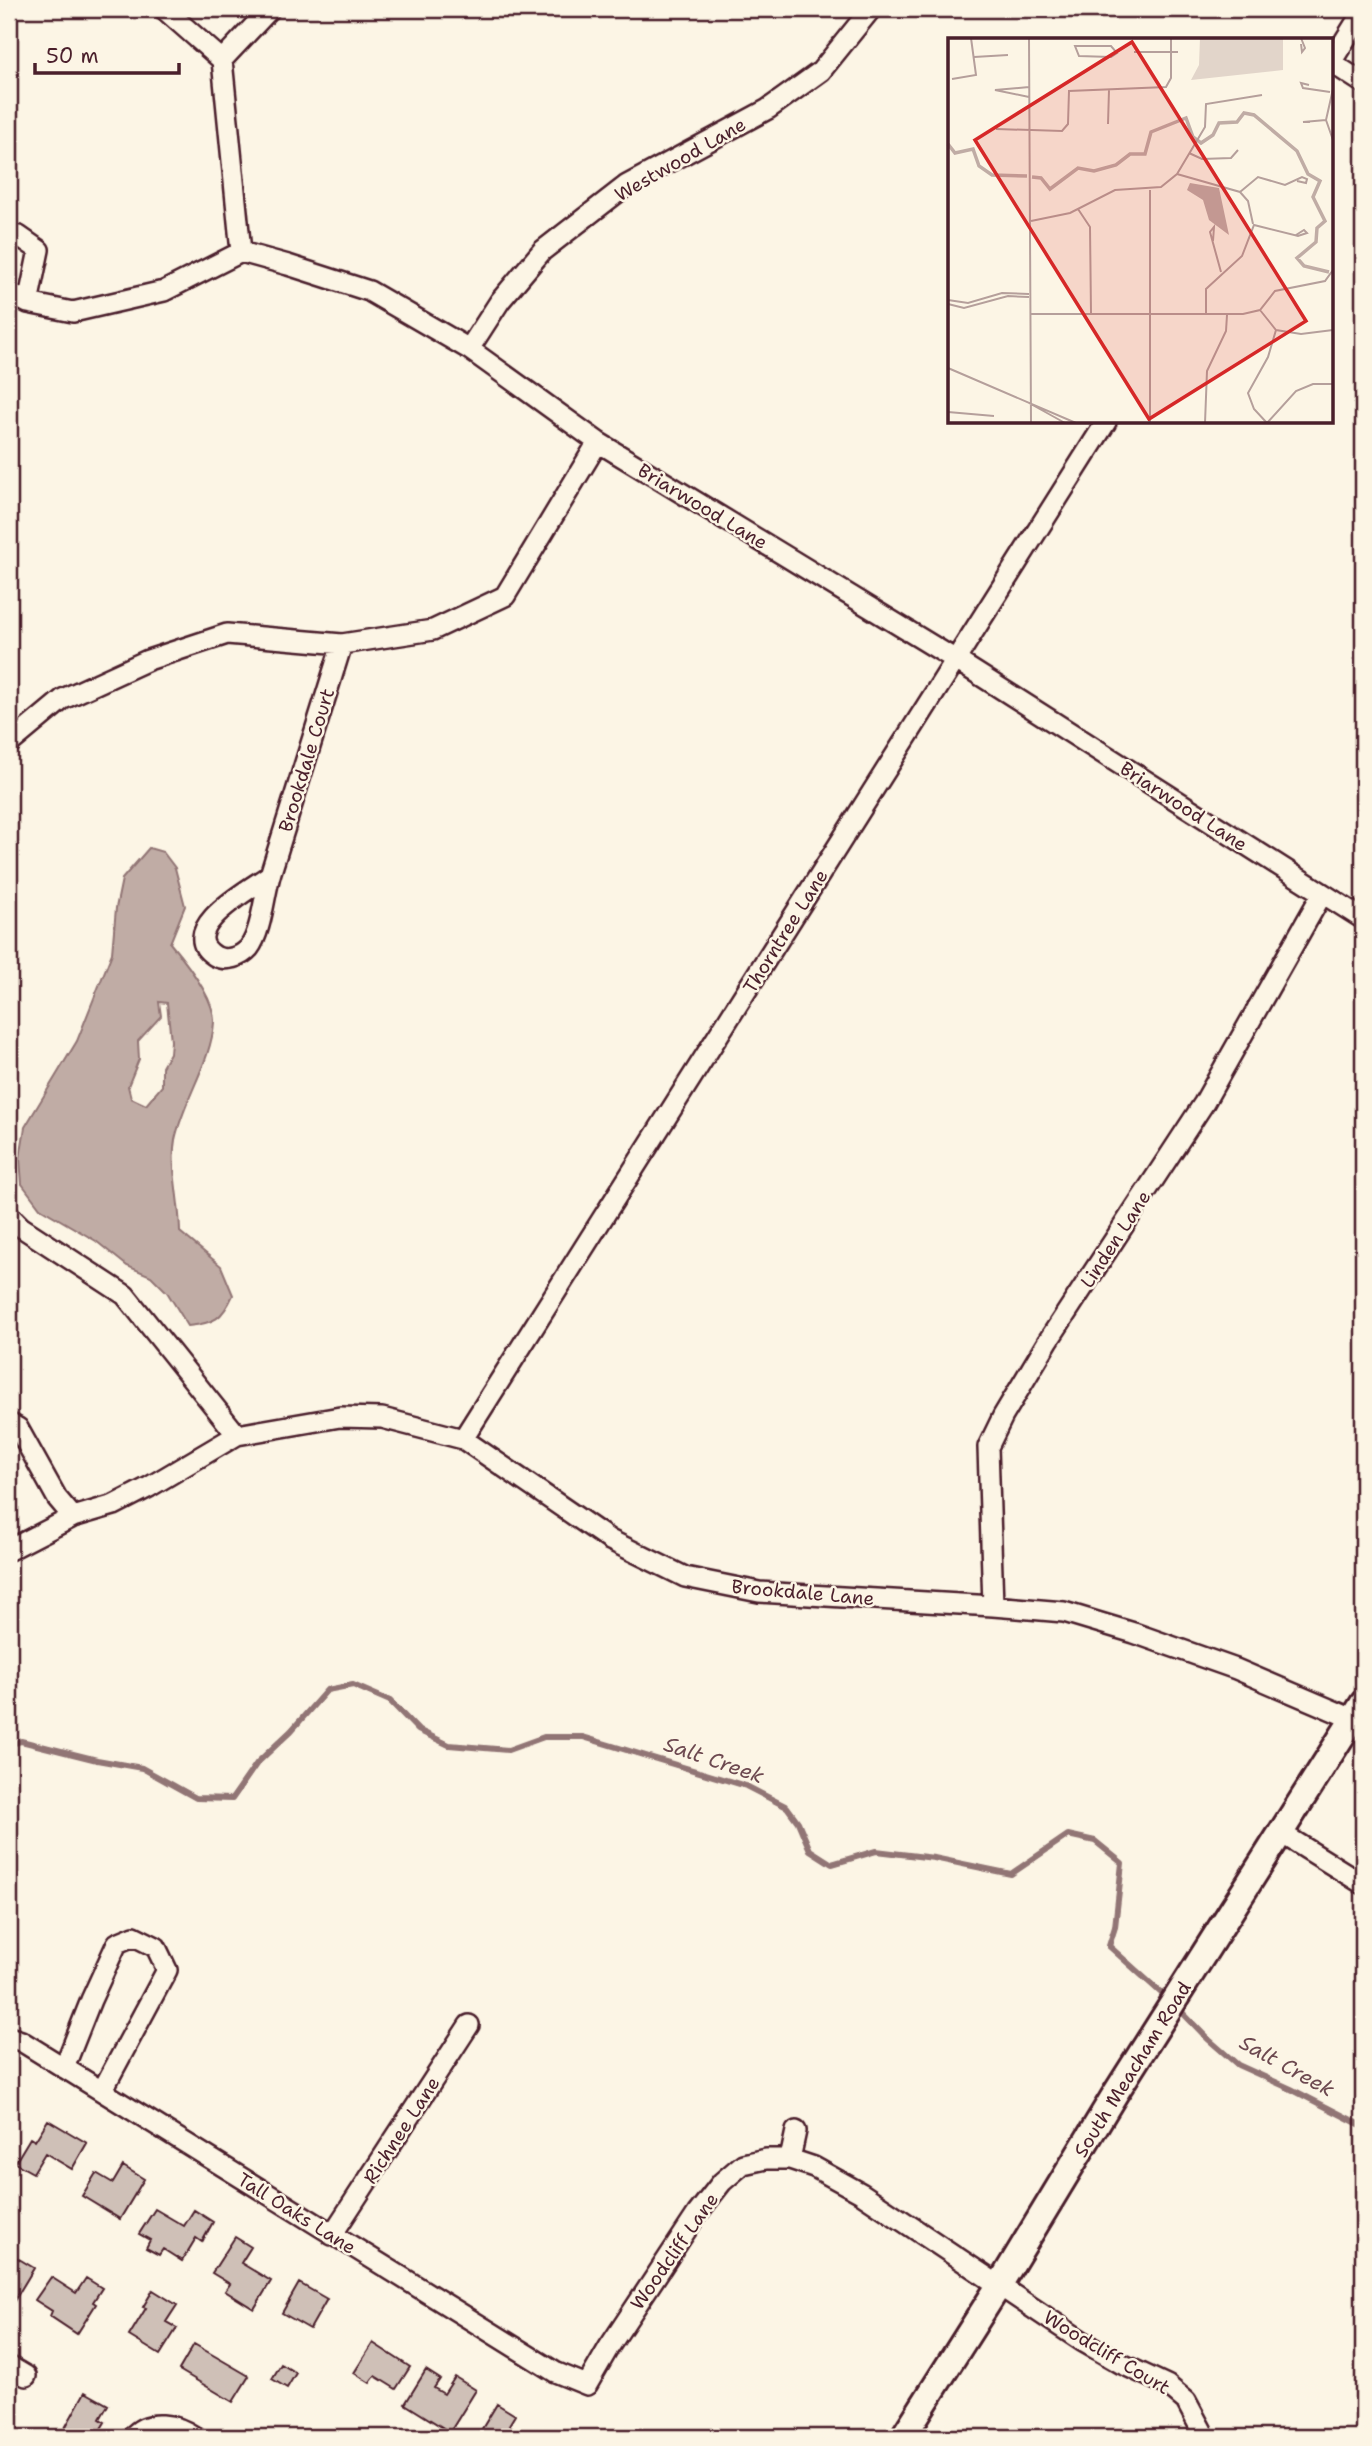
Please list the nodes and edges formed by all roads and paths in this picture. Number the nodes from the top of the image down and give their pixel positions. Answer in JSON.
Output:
{"nodes":[{"id":1,"x":164,"y":9,"type":"edge"},
{"id":2,"x":270,"y":9,"type":"edge"},
{"id":3,"x":872,"y":9,"type":"edge"},
{"id":4,"x":1363,"y":11,"type":"edge"},
{"id":5,"x":1334,"y":59,"type":"edge"},
{"id":6,"x":222,"y":60,"type":"junction"},
{"id":7,"x":1334,"y":63,"type":"edge"},
{"id":8,"x":1363,"y":83,"type":"edge"},
{"id":9,"x":9,"y":234,"type":"edge"},
{"id":10,"x":241,"y":252,"type":"junction"},
{"id":11,"x":9,"y":293,"type":"edge"},
{"id":12,"x":28,"y":303,"type":"junction"},
{"id":13,"x":470,"y":349,"type":"junction"},
{"id":14,"x":1105,"y":424,"type":"edge"},
{"id":15,"x":598,"y":442,"type":"junction"},
{"id":16,"x":342,"y":644,"type":"junction"},
{"id":17,"x":956,"y":660,"type":"junction"},
{"id":18,"x":9,"y":744,"type":"edge"},
{"id":19,"x":270,"y":875,"type":"dead end"},
{"id":20,"x":1322,"y":894,"type":"junction"},
{"id":21,"x":1363,"y":919,"type":"edge"},
{"id":22,"x":9,"y":1214,"type":"edge"},
{"id":23,"x":9,"y":1423,"type":"edge"},
{"id":24,"x":236,"y":1435,"type":"junction"},
{"id":25,"x":463,"y":1439,"type":"junction"},
{"id":26,"x":73,"y":1517,"type":"junction"},
{"id":27,"x":9,"y":1550,"type":"edge"},
{"id":28,"x":993,"y":1606,"type":"junction"},
{"id":29,"x":1358,"y":1711,"type":"edge"},
{"id":30,"x":1281,"y":1833,"type":"junction"},
{"id":31,"x":1363,"y":1884,"type":"edge"},
{"id":32,"x":469,"y":2025,"type":"dead end"},
{"id":33,"x":9,"y":2037,"type":"edge"},
{"id":34,"x":64,"y":2068,"type":"junction"},
{"id":35,"x":102,"y":2091,"type":"junction"},
{"id":36,"x":796,"y":2131,"type":"dead end"},
{"id":37,"x":790,"y":2159,"type":"junction"},
{"id":38,"x":332,"y":2235,"type":"junction"},
{"id":39,"x":1000,"y":2284,"type":"junction"},
{"id":40,"x":587,"y":2385,"type":"joint"},
{"id":41,"x":1202,"y":2431,"type":"dead end"},
{"id":42,"x":132,"y":2437,"type":"edge"},
{"id":43,"x":195,"y":2437,"type":"edge"},
{"id":44,"x":903,"y":2437,"type":"edge"}],
"edges":[{"from":1,"to":6,"type":"street"},
{"from":2,"to":6,"type":"street"},
{"from":3,"to":13,"type":"street","name":"Westwood Lane"},
{"from":4,"to":5,"type":"street"},
{"from":6,"to":10,"type":"street"},
{"from":7,"to":8,"type":"street"},
{"from":9,"to":12,"type":"street"},
{"from":10,"to":12,"type":"street"},
{"from":10,"to":13,"type":"street","name":"Briarwood Lane"},
{"from":11,"to":12,"type":"street"},
{"from":13,"to":15,"type":"street","name":"Briarwood Lane"},
{"from":14,"to":17,"type":"street","name":"Thorntree Lane"},
{"from":15,"to":16,"type":"street"},
{"from":15,"to":17,"type":"street","name":"Briarwood Lane"},
{"from":16,"to":18,"type":"street"},
{"from":16,"to":19,"type":"street","name":"Brookdale Court"},
{"from":17,"to":20,"type":"street","name":"Briarwood Lane"},
{"from":17,"to":25,"type":"street","name":"Thorntree Lane"},
{"from":20,"to":21,"type":"street","name":"Briarwood Lane"},
{"from":20,"to":28,"type":"street","name":"Linden Lane"},
{"from":22,"to":24,"type":"street"},
{"from":23,"to":26,"type":"street"},
{"from":24,"to":25,"type":"street","name":"Brookdale Lane"},
{"from":24,"to":26,"type":"street"},
{"from":25,"to":28,"type":"street","name":"Brookdale Lane"},
{"from":26,"to":27,"type":"street"},
{"from":28,"to":29,"type":"street","name":"Brookdale Lane"},
{"from":29,"to":30,"type":"main road","name":"South Meacham Road"},
{"from":30,"to":31,"type":"street"},
{"from":30,"to":39,"type":"main road","name":"South Meacham Road"},
{"from":32,"to":38,"type":"street","name":"Richnee Lane"},
{"from":33,"to":34,"type":"street","name":"Tall Oaks Lane"},
{"from":34,"to":35,"type":"street","name":"Tall Oaks Lane"},
{"from":34,"to":35,"type":"street"},
{"from":35,"to":38,"type":"street","name":"Tall Oaks Lane"},
{"from":36,"to":37,"type":"street"},
{"from":37,"to":39,"type":"street","name":"Woodcliff Lane"},
{"from":37,"to":40,"type":"street","name":"Woodcliff Lane"},
{"from":38,"to":40,"type":"street","name":"Tall Oaks Lane"},
{"from":39,"to":41,"type":"street","name":"Woodcliff Court"},
{"from":39,"to":44,"type":"main road","name":"South Meacham Road"},
{"from":42,"to":43,"type":"street"}]}
